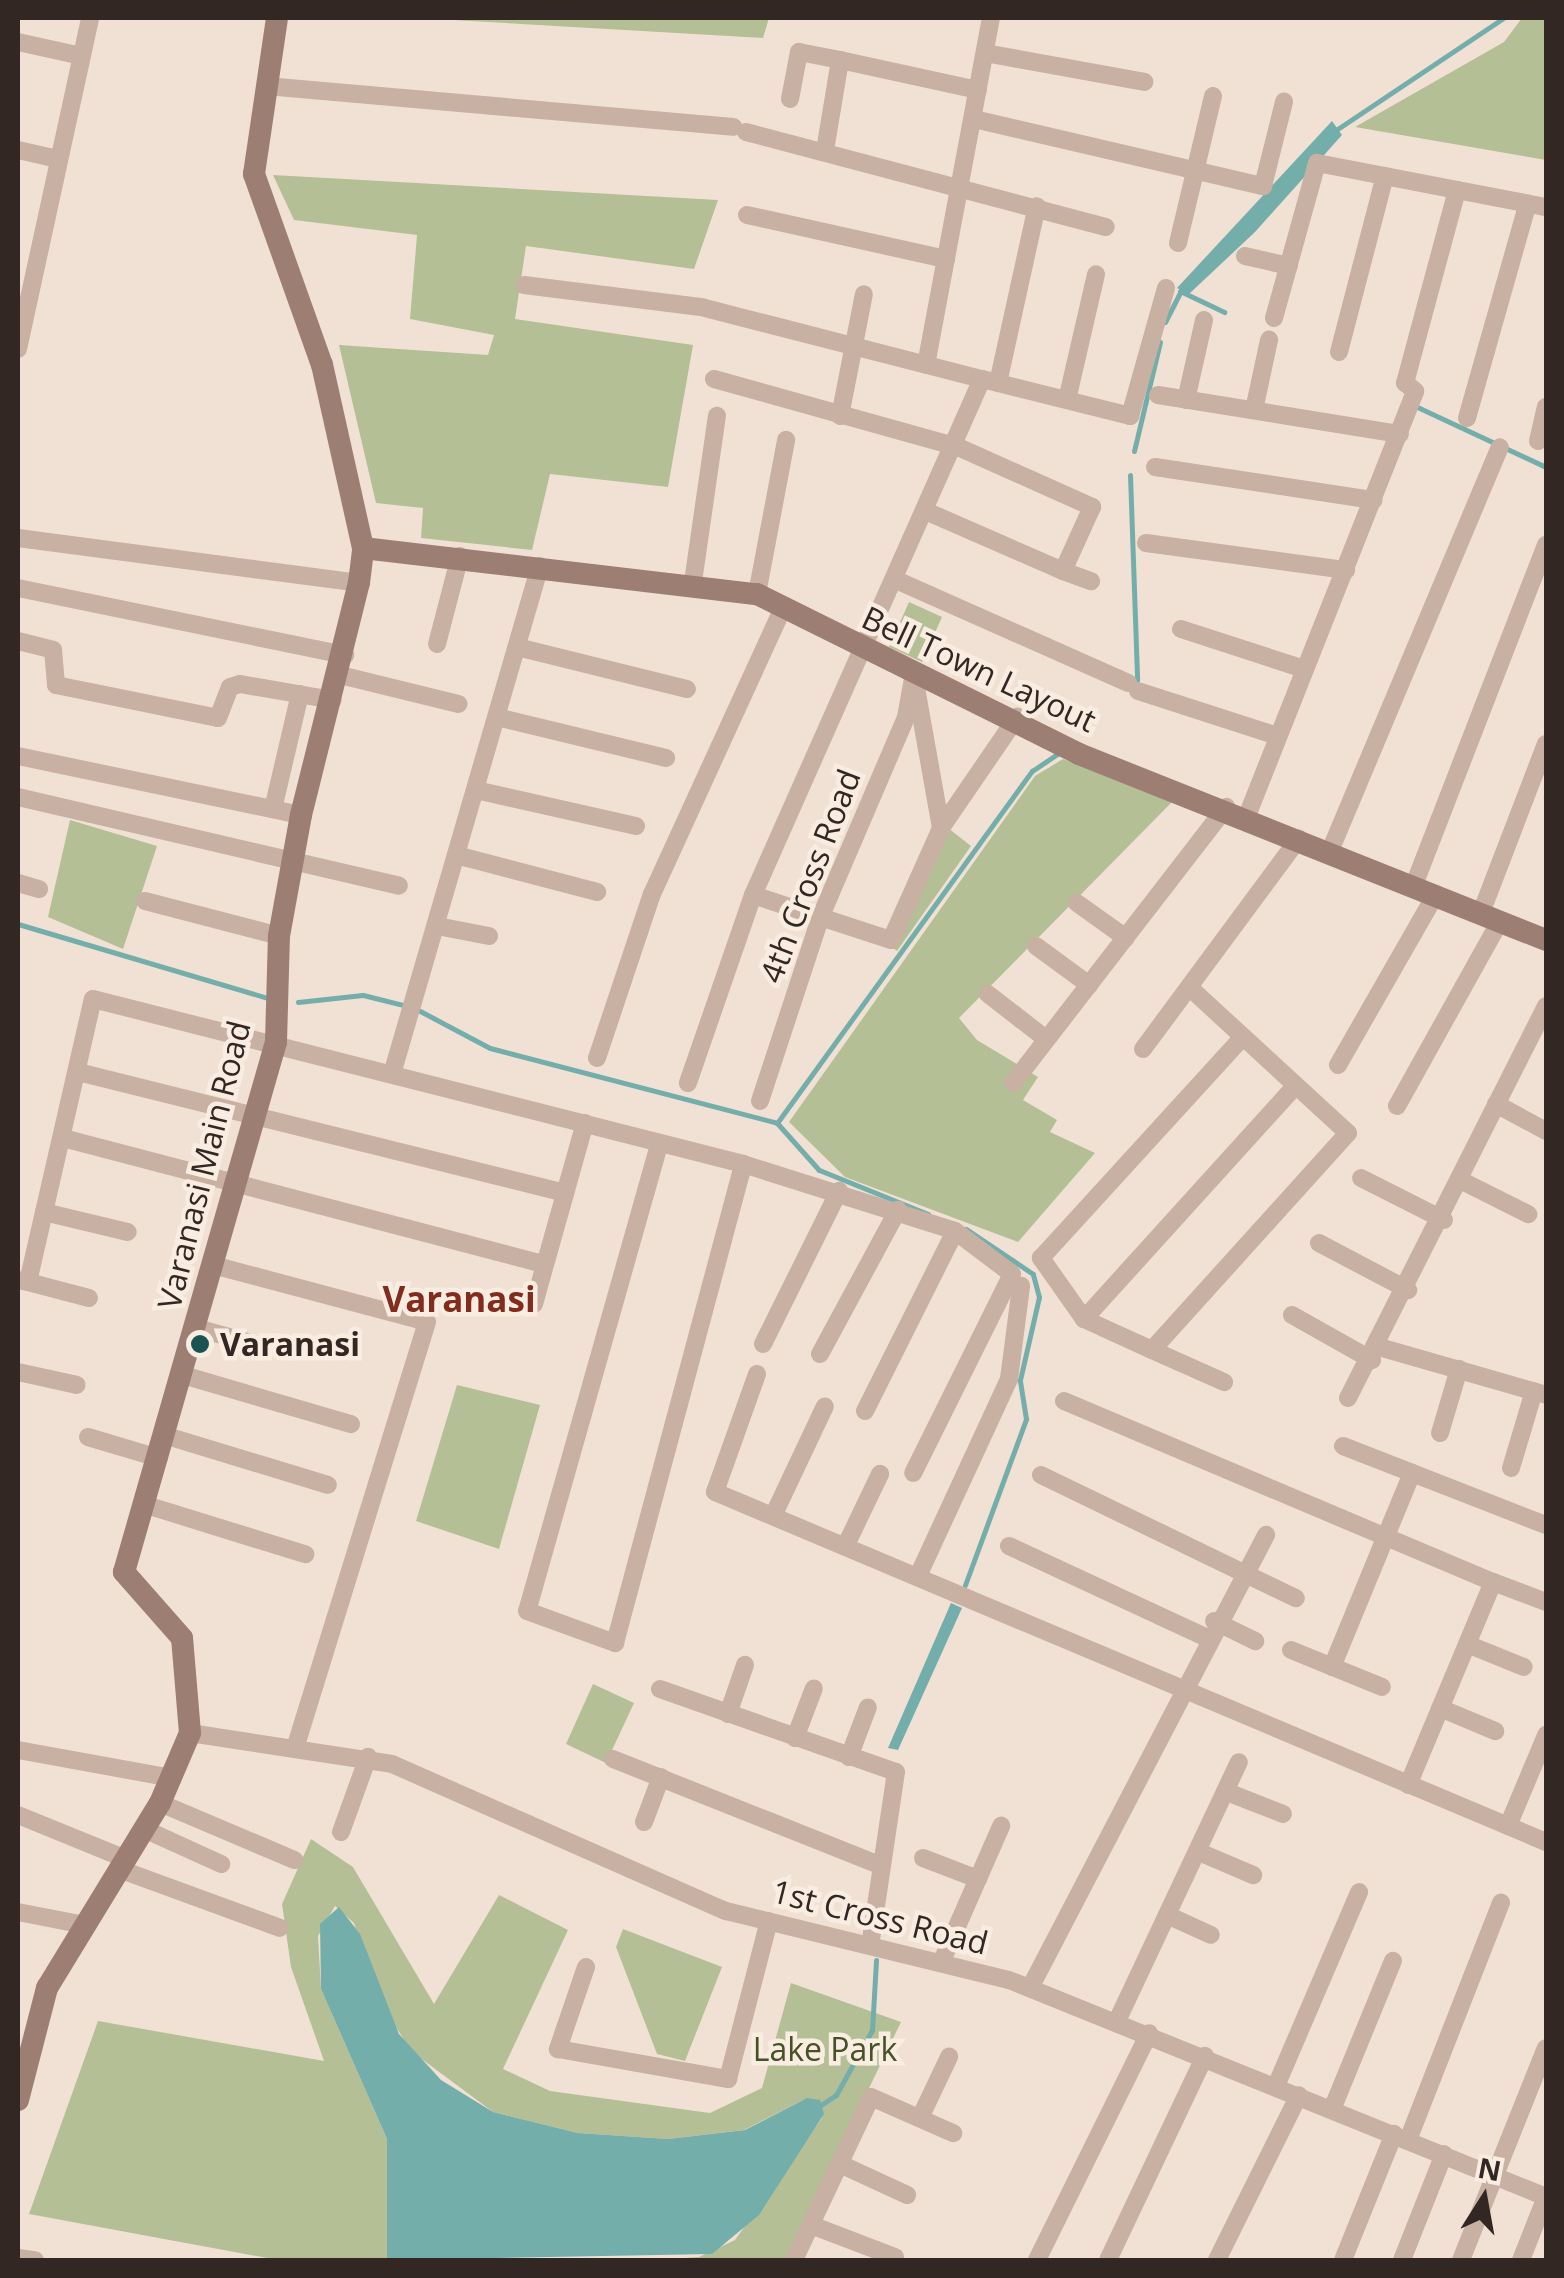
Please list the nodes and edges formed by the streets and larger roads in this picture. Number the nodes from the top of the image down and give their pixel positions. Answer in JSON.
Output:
{"nodes":[{"id":1,"x":90,"y":18,"type":"edge"},
{"id":2,"x":277,"y":18,"type":"edge"},
{"id":3,"x":992,"y":18,"type":"edge"},
{"id":4,"x":18,"y":42,"type":"edge"},
{"id":5,"x":985,"y":53,"type":"junction"},
{"id":6,"x":81,"y":56,"type":"junction"},
{"id":7,"x":840,"y":60,"type":"junction"},
{"id":8,"x":1144,"y":82,"type":"dead end"},
{"id":9,"x":266,"y":86,"type":"junction"},
{"id":10,"x":978,"y":90,"type":"junction"},
{"id":11,"x":1213,"y":96,"type":"dead end"},
{"id":12,"x":790,"y":99,"type":"dead end"},
{"id":13,"x":1284,"y":102,"type":"dead end"},
{"id":14,"x":974,"y":119,"type":"junction"},
{"id":15,"x":18,"y":150,"type":"edge"},
{"id":16,"x":825,"y":151,"type":"junction"},
{"id":17,"x":58,"y":159,"type":"junction"},
{"id":18,"x":1197,"y":170,"type":"junction"},
{"id":19,"x":1385,"y":176,"type":"junction"},
{"id":20,"x":963,"y":184,"type":"junction"},
{"id":21,"x":1456,"y":190,"type":"junction"},
{"id":22,"x":1537,"y":205,"type":"edge"},
{"id":23,"x":1037,"y":206,"type":"junction"},
{"id":24,"x":747,"y":215,"type":"dead end"},
{"id":25,"x":1106,"y":226,"type":"dead end"},
{"id":26,"x":1178,"y":243,"type":"dead end"},
{"id":27,"x":1245,"y":256,"type":"dead end"},
{"id":28,"x":27,"y":259,"type":"edge"},
{"id":29,"x":946,"y":259,"type":"junction"},
{"id":30,"x":1289,"y":266,"type":"junction"},
{"id":31,"x":1096,"y":274,"type":"dead end"},
{"id":32,"x":524,"y":285,"type":"dead end"},
{"id":33,"x":1166,"y":288,"type":"dead end"},
{"id":34,"x":864,"y":294,"type":"dead end"},
{"id":35,"x":1274,"y":318,"type":"dead end"},
{"id":36,"x":1204,"y":320,"type":"dead end"},
{"id":37,"x":1269,"y":340,"type":"dead end"},
{"id":38,"x":18,"y":349,"type":"edge"},
{"id":39,"x":852,"y":349,"type":"junction"},
{"id":40,"x":1339,"y":352,"type":"dead end"},
{"id":41,"x":926,"y":365,"type":"junction"},
{"id":42,"x":714,"y":378,"type":"dead end"},
{"id":43,"x":990,"y":381,"type":"junction"},
{"id":44,"x":1158,"y":395,"type":"dead end"},
{"id":45,"x":1066,"y":400,"type":"junction"},
{"id":46,"x":1186,"y":400,"type":"junction"},
{"id":47,"x":1546,"y":406,"type":"edge"},
{"id":48,"x":1254,"y":410,"type":"junction"},
{"id":49,"x":717,"y":416,"type":"dead end"},
{"id":50,"x":840,"y":416,"type":"junction"},
{"id":51,"x":1467,"y":418,"type":"dead end"},
{"id":52,"x":1400,"y":434,"type":"junction"},
{"id":53,"x":786,"y":440,"type":"dead end"},
{"id":54,"x":1538,"y":441,"type":"dead end"},
{"id":55,"x":1500,"y":447,"type":"dead end"},
{"id":56,"x":958,"y":448,"type":"junction"},
{"id":57,"x":1155,"y":468,"type":"dead end"},
{"id":58,"x":1374,"y":500,"type":"junction"},
{"id":59,"x":928,"y":512,"type":"junction"},
{"id":60,"x":18,"y":538,"type":"edge"},
{"id":61,"x":1146,"y":544,"type":"dead end"},
{"id":62,"x":1546,"y":545,"type":"edge"},
{"id":63,"x":363,"y":548,"type":"junction"},
{"id":64,"x":460,"y":556,"type":"junction"},
{"id":65,"x":540,"y":566,"type":"junction"},
{"id":66,"x":1346,"y":570,"type":"junction"},
{"id":67,"x":1063,"y":572,"type":"junction"},
{"id":68,"x":896,"y":580,"type":"junction"},
{"id":69,"x":1091,"y":580,"type":"dead end"},
{"id":70,"x":693,"y":582,"type":"junction"},
{"id":71,"x":359,"y":583,"type":"junction"},
{"id":72,"x":18,"y":588,"type":"edge"},
{"id":73,"x":757,"y":594,"type":"junction"},
{"id":74,"x":784,"y":606,"type":"junction"},
{"id":75,"x":1181,"y":629,"type":"dead end"},
{"id":76,"x":18,"y":641,"type":"edge"},
{"id":77,"x":437,"y":644,"type":"dead end"},
{"id":78,"x":517,"y":647,"type":"junction"},
{"id":79,"x":860,"y":650,"type":"junction"},
{"id":80,"x":342,"y":666,"type":"junction"},
{"id":81,"x":1304,"y":668,"type":"junction"},
{"id":82,"x":914,"y":673,"type":"junction"},
{"id":83,"x":687,"y":689,"type":"dead end"},
{"id":84,"x":300,"y":694,"type":"junction"},
{"id":85,"x":333,"y":700,"type":"junction"},
{"id":86,"x":458,"y":704,"type":"dead end"},
{"id":87,"x":497,"y":717,"type":"junction"},
{"id":88,"x":1017,"y":718,"type":"junction"},
{"id":89,"x":1278,"y":736,"type":"junction"},
{"id":90,"x":1546,"y":744,"type":"edge"},
{"id":91,"x":18,"y":756,"type":"edge"},
{"id":92,"x":666,"y":758,"type":"dead end"},
{"id":93,"x":476,"y":790,"type":"junction"},
{"id":94,"x":18,"y":797,"type":"edge"},
{"id":95,"x":273,"y":809,"type":"junction"},
{"id":96,"x":1237,"y":812,"type":"junction"},
{"id":97,"x":301,"y":814,"type":"junction"},
{"id":98,"x":636,"y":826,"type":"dead end"},
{"id":99,"x":940,"y":828,"type":"junction"},
{"id":100,"x":1299,"y":838,"type":"junction"},
{"id":101,"x":1330,"y":850,"type":"junction"},
{"id":102,"x":456,"y":855,"type":"junction"},
{"id":103,"x":293,"y":864,"type":"junction"},
{"id":104,"x":18,"y":883,"type":"edge"},
{"id":105,"x":399,"y":886,"type":"dead end"},
{"id":106,"x":39,"y":890,"type":"dead end"},
{"id":107,"x":1425,"y":890,"type":"junction"},
{"id":108,"x":597,"y":892,"type":"dead end"},
{"id":109,"x":753,"y":896,"type":"junction"},
{"id":110,"x":146,"y":901,"type":"dead end"},
{"id":111,"x":1077,"y":903,"type":"dead end"},
{"id":112,"x":1490,"y":917,"type":"junction"},
{"id":113,"x":820,"y":918,"type":"junction"},
{"id":114,"x":436,"y":926,"type":"junction"},
{"id":115,"x":279,"y":936,"type":"junction"},
{"id":116,"x":488,"y":936,"type":"dead end"},
{"id":117,"x":1126,"y":938,"type":"junction"},
{"id":118,"x":1546,"y":940,"type":"edge"},
{"id":119,"x":1036,"y":946,"type":"dead end"},
{"id":120,"x":1089,"y":986,"type":"junction"},
{"id":121,"x":1189,"y":987,"type":"junction"},
{"id":122,"x":988,"y":994,"type":"dead end"},
{"id":123,"x":1546,"y":1006,"type":"edge"},
{"id":124,"x":1541,"y":1030,"type":"edge"},
{"id":125,"x":1243,"y":1037,"type":"junction"},
{"id":126,"x":1046,"y":1040,"type":"junction"},
{"id":127,"x":276,"y":1042,"type":"junction"},
{"id":128,"x":1143,"y":1049,"type":"dead end"},
{"id":129,"x":597,"y":1058,"type":"dead end"},
{"id":130,"x":1338,"y":1065,"type":"dead end"},
{"id":131,"x":78,"y":1072,"type":"junction"},
{"id":132,"x":392,"y":1074,"type":"junction"},
{"id":133,"x":1013,"y":1083,"type":"dead end"},
{"id":134,"x":688,"y":1084,"type":"dead end"},
{"id":135,"x":1295,"y":1086,"type":"junction"},
{"id":136,"x":760,"y":1101,"type":"dead end"},
{"id":137,"x":1496,"y":1104,"type":"junction"},
{"id":138,"x":1397,"y":1106,"type":"dead end"},
{"id":139,"x":257,"y":1110,"type":"junction"},
{"id":140,"x":585,"y":1123,"type":"junction"},
{"id":141,"x":1546,"y":1131,"type":"edge"},
{"id":142,"x":63,"y":1138,"type":"junction"},
{"id":143,"x":658,"y":1144,"type":"junction"},
{"id":144,"x":743,"y":1164,"type":"junction"},
{"id":145,"x":1361,"y":1178,"type":"dead end"},
{"id":146,"x":1464,"y":1182,"type":"junction"},
{"id":147,"x":238,"y":1184,"type":"junction"},
{"id":148,"x":565,"y":1192,"type":"junction"},
{"id":149,"x":839,"y":1192,"type":"junction"},
{"id":150,"x":898,"y":1210,"type":"junction"},
{"id":151,"x":44,"y":1212,"type":"junction"},
{"id":152,"x":1528,"y":1214,"type":"dead end"},
{"id":153,"x":1444,"y":1220,"type":"junction"},
{"id":154,"x":955,"y":1231,"type":"junction"},
{"id":155,"x":128,"y":1232,"type":"dead end"},
{"id":156,"x":1319,"y":1243,"type":"dead end"},
{"id":157,"x":543,"y":1264,"type":"junction"},
{"id":158,"x":213,"y":1265,"type":"junction"},
{"id":159,"x":22,"y":1281,"type":"edge"},
{"id":160,"x":1020,"y":1286,"type":"dead end"},
{"id":161,"x":1408,"y":1290,"type":"junction"},
{"id":162,"x":89,"y":1298,"type":"dead end"},
{"id":163,"x":534,"y":1304,"type":"dead end"},
{"id":164,"x":1292,"y":1315,"type":"dead end"},
{"id":165,"x":1084,"y":1319,"type":"junction"},
{"id":166,"x":196,"y":1328,"type":"junction"},
{"id":167,"x":763,"y":1344,"type":"dead end"},
{"id":168,"x":258,"y":1345,"type":"dead end"},
{"id":169,"x":1152,"y":1350,"type":"junction"},
{"id":170,"x":820,"y":1354,"type":"dead end"},
{"id":171,"x":1376,"y":1354,"type":"junction"},
{"id":172,"x":1459,"y":1369,"type":"junction"},
{"id":173,"x":18,"y":1372,"type":"edge"},
{"id":174,"x":757,"y":1374,"type":"dead end"},
{"id":175,"x":183,"y":1375,"type":"junction"},
{"id":176,"x":1224,"y":1382,"type":"dead end"},
{"id":177,"x":77,"y":1385,"type":"dead end"},
{"id":178,"x":1540,"y":1393,"type":"edge"},
{"id":179,"x":1348,"y":1398,"type":"dead end"},
{"id":180,"x":1064,"y":1401,"type":"dead end"},
{"id":181,"x":825,"y":1406,"type":"dead end"},
{"id":182,"x":865,"y":1411,"type":"dead end"},
{"id":183,"x":351,"y":1424,"type":"dead end"},
{"id":184,"x":1440,"y":1433,"type":"dead end"},
{"id":185,"x":88,"y":1437,"type":"dead end"},
{"id":186,"x":1343,"y":1446,"type":"dead end"},
{"id":187,"x":163,"y":1447,"type":"junction"},
{"id":188,"x":1511,"y":1468,"type":"dead end"},
{"id":189,"x":913,"y":1473,"type":"dead end"},
{"id":190,"x":1412,"y":1473,"type":"junction"},
{"id":191,"x":880,"y":1474,"type":"dead end"},
{"id":192,"x":1041,"y":1475,"type":"dead end"},
{"id":193,"x":328,"y":1485,"type":"dead end"},
{"id":194,"x":143,"y":1504,"type":"junction"},
{"id":195,"x":774,"y":1514,"type":"junction"},
{"id":196,"x":1546,"y":1525,"type":"edge"},
{"id":197,"x":1266,"y":1535,"type":"dead end"},
{"id":198,"x":1385,"y":1537,"type":"junction"},
{"id":199,"x":846,"y":1545,"type":"junction"},
{"id":200,"x":1009,"y":1546,"type":"dead end"},
{"id":201,"x":305,"y":1554,"type":"dead end"},
{"id":202,"x":1242,"y":1572,"type":"junction"},
{"id":203,"x":918,"y":1576,"type":"junction"},
{"id":204,"x":1493,"y":1582,"type":"junction"},
{"id":205,"x":1296,"y":1598,"type":"dead end"},
{"id":206,"x":1546,"y":1602,"type":"edge"},
{"id":207,"x":1211,"y":1629,"type":"junction"},
{"id":208,"x":1255,"y":1641,"type":"dead end"},
{"id":209,"x":1467,"y":1644,"type":"junction"},
{"id":210,"x":1291,"y":1650,"type":"dead end"},
{"id":211,"x":746,"y":1665,"type":"dead end"},
{"id":212,"x":1332,"y":1666,"type":"junction"},
{"id":213,"x":1524,"y":1667,"type":"dead end"},
{"id":214,"x":1382,"y":1686,"type":"dead end"},
{"id":215,"x":814,"y":1688,"type":"dead end"},
{"id":216,"x":660,"y":1689,"type":"dead end"},
{"id":217,"x":1182,"y":1692,"type":"junction"},
{"id":218,"x":868,"y":1707,"type":"dead end"},
{"id":219,"x":1440,"y":1708,"type":"junction"},
{"id":220,"x":728,"y":1714,"type":"junction"},
{"id":221,"x":1495,"y":1731,"type":"dead end"},
{"id":222,"x":190,"y":1733,"type":"junction"},
{"id":223,"x":795,"y":1738,"type":"junction"},
{"id":224,"x":297,"y":1743,"type":"junction"},
{"id":225,"x":1545,"y":1743,"type":"edge"},
{"id":226,"x":18,"y":1750,"type":"edge"},
{"id":227,"x":368,"y":1757,"type":"junction"},
{"id":228,"x":849,"y":1757,"type":"junction"},
{"id":229,"x":614,"y":1759,"type":"dead end"},
{"id":230,"x":1239,"y":1762,"type":"dead end"},
{"id":231,"x":662,"y":1777,"type":"junction"},
{"id":232,"x":172,"y":1778,"type":"junction"},
{"id":233,"x":1408,"y":1785,"type":"junction"},
{"id":234,"x":1227,"y":1792,"type":"junction"},
{"id":235,"x":160,"y":1803,"type":"junction"},
{"id":236,"x":1284,"y":1814,"type":"dead end"},
{"id":237,"x":18,"y":1815,"type":"edge"},
{"id":238,"x":644,"y":1822,"type":"dead end"},
{"id":239,"x":1001,"y":1826,"type":"dead end"},
{"id":240,"x":1508,"y":1826,"type":"junction"},
{"id":241,"x":144,"y":1830,"type":"junction"},
{"id":242,"x":341,"y":1832,"type":"dead end"},
{"id":243,"x":1546,"y":1842,"type":"edge"},
{"id":244,"x":1199,"y":1852,"type":"junction"},
{"id":245,"x":922,"y":1858,"type":"dead end"},
{"id":246,"x":294,"y":1860,"type":"dead end"},
{"id":247,"x":123,"y":1864,"type":"junction"},
{"id":248,"x":220,"y":1864,"type":"dead end"},
{"id":249,"x":880,"y":1865,"type":"junction"},
{"id":250,"x":1253,"y":1875,"type":"dead end"},
{"id":251,"x":978,"y":1879,"type":"junction"},
{"id":252,"x":1360,"y":1892,"type":"dead end"},
{"id":253,"x":1501,"y":1902,"type":"dead end"},
{"id":254,"x":18,"y":1912,"type":"edge"},
{"id":255,"x":1167,"y":1915,"type":"junction"},
{"id":256,"x":769,"y":1920,"type":"junction"},
{"id":257,"x":84,"y":1924,"type":"junction"},
{"id":258,"x":280,"y":1928,"type":"dead end"},
{"id":259,"x":1211,"y":1935,"type":"dead end"},
{"id":260,"x":870,"y":1946,"type":"junction"},
{"id":261,"x":1393,"y":1961,"type":"dead end"},
{"id":262,"x":941,"y":1963,"type":"junction"},
{"id":263,"x":586,"y":1967,"type":"dead end"},
{"id":264,"x":1030,"y":1988,"type":"junction"},
{"id":265,"x":1116,"y":2021,"type":"junction"},
{"id":266,"x":1149,"y":2033,"type":"junction"},
{"id":267,"x":1546,"y":2048,"type":"edge"},
{"id":268,"x":1205,"y":2056,"type":"junction"},
{"id":269,"x":949,"y":2057,"type":"dead end"},
{"id":270,"x":1276,"y":2086,"type":"junction"},
{"id":271,"x":1299,"y":2095,"type":"junction"},
{"id":272,"x":18,"y":2100,"type":"edge"},
{"id":273,"x":1334,"y":2106,"type":"junction"},
{"id":274,"x":920,"y":2118,"type":"junction"},
{"id":275,"x":952,"y":2133,"type":"dead end"},
{"id":276,"x":1401,"y":2137,"type":"junction"},
{"id":277,"x":1444,"y":2154,"type":"junction"},
{"id":278,"x":840,"y":2164,"type":"junction"},
{"id":279,"x":1495,"y":2176,"type":"junction"},
{"id":280,"x":908,"y":2195,"type":"dead end"},
{"id":281,"x":1546,"y":2197,"type":"edge"},
{"id":282,"x":811,"y":2225,"type":"junction"},
{"id":283,"x":895,"y":2257,"type":"dead end"},
{"id":284,"x":18,"y":2258,"type":"edge"},
{"id":285,"x":34,"y":2260,"type":"edge"},
{"id":286,"x":794,"y":2260,"type":"edge"},
{"id":287,"x":1038,"y":2260,"type":"edge"},
{"id":288,"x":1108,"y":2260,"type":"edge"},
{"id":289,"x":1217,"y":2260,"type":"edge"},
{"id":290,"x":1344,"y":2260,"type":"edge"},
{"id":291,"x":1402,"y":2260,"type":"edge"},
{"id":292,"x":1462,"y":2260,"type":"edge"},
{"id":293,"x":1521,"y":2260,"type":"edge"}],
"edges":[{"from":1,"to":6,"type":"street"},
{"from":2,"to":9,"type":"street","name":"Varanasi Main Road"},
{"from":3,"to":5,"type":"street"},
{"from":4,"to":6,"type":"street"},
{"from":5,"to":8,"type":"street"},
{"from":5,"to":10,"type":"street"},
{"from":6,"to":17,"type":"street"},
{"from":7,"to":10,"type":"street"},
{"from":7,"to":12,"type":"street"},
{"from":7,"to":16,"type":"street"},
{"from":9,"to":16,"type":"street"},
{"from":9,"to":63,"type":"street","name":"Varanasi Main Road"},
{"from":10,"to":14,"type":"street"},
{"from":11,"to":18,"type":"street"},
{"from":13,"to":18,"type":"street"},
{"from":14,"to":18,"type":"street"},
{"from":14,"to":20,"type":"street"},
{"from":15,"to":17,"type":"street"},
{"from":16,"to":20,"type":"street"},
{"from":17,"to":28,"type":"street"},
{"from":18,"to":26,"type":"street"},
{"from":19,"to":21,"type":"street"},
{"from":19,"to":30,"type":"street"},
{"from":19,"to":40,"type":"street"},
{"from":20,"to":23,"type":"street"},
{"from":20,"to":29,"type":"street"},
{"from":21,"to":22,"type":"street"},
{"from":21,"to":52,"type":"street"},
{"from":22,"to":51,"type":"street"},
{"from":23,"to":25,"type":"street"},
{"from":23,"to":43,"type":"street"},
{"from":24,"to":29,"type":"street"},
{"from":27,"to":30,"type":"street"},
{"from":28,"to":38,"type":"street"},
{"from":29,"to":41,"type":"street"},
{"from":30,"to":35,"type":"street"},
{"from":31,"to":45,"type":"street"},
{"from":32,"to":39,"type":"street"},
{"from":33,"to":45,"type":"street"},
{"from":34,"to":39,"type":"street"},
{"from":36,"to":46,"type":"street"},
{"from":37,"to":48,"type":"street"},
{"from":39,"to":41,"type":"street"},
{"from":39,"to":50,"type":"street"},
{"from":41,"to":43,"type":"street"},
{"from":42,"to":50,"type":"street"},
{"from":43,"to":45,"type":"street"},
{"from":43,"to":56,"type":"street"},
{"from":44,"to":46,"type":"street"},
{"from":46,"to":48,"type":"street"},
{"from":47,"to":54,"type":"street"},
{"from":48,"to":52,"type":"street"},
{"from":49,"to":70,"type":"street"},
{"from":50,"to":56,"type":"street"},
{"from":52,"to":58,"type":"street"},
{"from":53,"to":73,"type":"street"},
{"from":55,"to":101,"type":"street"},
{"from":56,"to":59,"type":"street"},
{"from":56,"to":67,"type":"street"},
{"from":57,"to":58,"type":"street"},
{"from":58,"to":66,"type":"street"},
{"from":59,"to":67,"type":"street"},
{"from":59,"to":68,"type":"street"},
{"from":60,"to":71,"type":"street"},
{"from":61,"to":66,"type":"street"},
{"from":62,"to":107,"type":"street"},
{"from":63,"to":64,"type":"street","name":"Bell Town Layout"},
{"from":63,"to":71,"type":"street","name":"Varanasi Main Road"},
{"from":64,"to":65,"type":"street","name":"Bell Town Layout"},
{"from":64,"to":77,"type":"street"},
{"from":65,"to":70,"type":"street","name":"Bell Town Layout"},
{"from":65,"to":78,"type":"street"},
{"from":66,"to":81,"type":"street"},
{"from":67,"to":69,"type":"street"},
{"from":68,"to":79,"type":"street"},
{"from":68,"to":89,"type":"street"},
{"from":70,"to":73,"type":"street","name":"Bell Town Layout"},
{"from":71,"to":80,"type":"street","name":"Varanasi Main Road"},
{"from":72,"to":80,"type":"street"},
{"from":73,"to":74,"type":"street","name":"Bell Town Layout"},
{"from":74,"to":79,"type":"street","name":"Bell Town Layout"},
{"from":74,"to":129,"type":"street"},
{"from":75,"to":81,"type":"street"},
{"from":76,"to":84,"type":"street"},
{"from":78,"to":83,"type":"street"},
{"from":78,"to":87,"type":"street"},
{"from":79,"to":82,"type":"street","name":"Bell Town Layout"},
{"from":79,"to":109,"type":"street"},
{"from":80,"to":85,"type":"street","name":"Varanasi Main Road"},
{"from":80,"to":86,"type":"street"},
{"from":81,"to":89,"type":"street"},
{"from":82,"to":88,"type":"street","name":"Bell Town Layout"},
{"from":82,"to":99,"type":"street"},
{"from":82,"to":113,"type":"street","name":"4th Cross Road"},
{"from":84,"to":85,"type":"street"},
{"from":84,"to":95,"type":"street"},
{"from":85,"to":97,"type":"street","name":"Varanasi Main Road"},
{"from":87,"to":92,"type":"street"},
{"from":87,"to":93,"type":"street"},
{"from":88,"to":96,"type":"street","name":"Bell Town Layout"},
{"from":88,"to":99,"type":"street"},
{"from":89,"to":96,"type":"street"},
{"from":90,"to":112,"type":"street"},
{"from":91,"to":95,"type":"street"},
{"from":93,"to":98,"type":"street"},
{"from":93,"to":102,"type":"street"},
{"from":94,"to":103,"type":"street"},
{"from":95,"to":97,"type":"street"},
{"from":96,"to":100,"type":"street","name":"Bell Town Layout"},
{"from":96,"to":117,"type":"street"},
{"from":97,"to":103,"type":"street","name":"Varanasi Main Road"},
{"from":99,"to":113,"type":"street"},
{"from":100,"to":101,"type":"street","name":"Bell Town Layout"},
{"from":100,"to":121,"type":"street"},
{"from":101,"to":107,"type":"street","name":"Bell Town Layout"},
{"from":102,"to":108,"type":"street"},
{"from":102,"to":114,"type":"street"},
{"from":103,"to":105,"type":"street"},
{"from":103,"to":115,"type":"street","name":"Varanasi Main Road"},
{"from":104,"to":106,"type":"street"},
{"from":107,"to":112,"type":"street","name":"Bell Town Layout"},
{"from":107,"to":130,"type":"street"},
{"from":109,"to":113,"type":"street"},
{"from":109,"to":134,"type":"street"},
{"from":110,"to":115,"type":"street"},
{"from":111,"to":117,"type":"street"},
{"from":112,"to":118,"type":"street","name":"Bell Town Layout"},
{"from":112,"to":138,"type":"street"},
{"from":113,"to":136,"type":"street","name":"4th Cross Road"},
{"from":114,"to":116,"type":"street"},
{"from":114,"to":132,"type":"street"},
{"from":115,"to":127,"type":"street","name":"Varanasi Main Road"},
{"from":117,"to":120,"type":"street"},
{"from":119,"to":120,"type":"street"},
{"from":120,"to":126,"type":"street"},
{"from":121,"to":125,"type":"street"},
{"from":121,"to":128,"type":"street"},
{"from":122,"to":126,"type":"street"},
{"from":123,"to":124,"type":"street"},
{"from":124,"to":137,"type":"street"},
{"from":125,"to":135,"type":"street"},
{"from":125,"to":165,"type":"street"},
{"from":126,"to":133,"type":"street"},
{"from":127,"to":131,"type":"street"},
{"from":127,"to":132,"type":"street"},
{"from":127,"to":139,"type":"street","name":"Varanasi Main Road"},
{"from":131,"to":139,"type":"street"},
{"from":131,"to":142,"type":"street"},
{"from":132,"to":140,"type":"street"},
{"from":135,"to":165,"type":"street"},
{"from":135,"to":169,"type":"street"},
{"from":137,"to":141,"type":"street"},
{"from":137,"to":146,"type":"street"},
{"from":139,"to":147,"type":"street","name":"Varanasi Main Road"},
{"from":139,"to":148,"type":"street"},
{"from":140,"to":143,"type":"street"},
{"from":140,"to":148,"type":"street"},
{"from":142,"to":147,"type":"street"},
{"from":142,"to":151,"type":"street"},
{"from":143,"to":144,"type":"street"},
{"from":143,"to":144,"type":"street"},
{"from":144,"to":149,"type":"street"},
{"from":145,"to":153,"type":"street"},
{"from":146,"to":152,"type":"street"},
{"from":146,"to":153,"type":"street"},
{"from":147,"to":157,"type":"street"},
{"from":147,"to":158,"type":"street","name":"Varanasi Main Road"},
{"from":148,"to":157,"type":"street"},
{"from":149,"to":150,"type":"street"},
{"from":149,"to":167,"type":"street"},
{"from":150,"to":154,"type":"street"},
{"from":150,"to":170,"type":"street"},
{"from":151,"to":155,"type":"street"},
{"from":151,"to":159,"type":"street"},
{"from":153,"to":161,"type":"street"},
{"from":154,"to":182,"type":"street"},
{"from":154,"to":189,"type":"street"},
{"from":156,"to":161,"type":"street"},
{"from":157,"to":163,"type":"street"},
{"from":158,"to":166,"type":"street","name":"Varanasi Main Road"},
{"from":158,"to":224,"type":"street"},
{"from":159,"to":162,"type":"street"},
{"from":160,"to":203,"type":"street"},
{"from":161,"to":171,"type":"street"},
{"from":164,"to":171,"type":"street"},
{"from":165,"to":169,"type":"street"},
{"from":166,"to":168,"type":"street"},
{"from":166,"to":175,"type":"street","name":"Varanasi Main Road"},
{"from":169,"to":176,"type":"street"},
{"from":171,"to":172,"type":"street"},
{"from":171,"to":179,"type":"street"},
{"from":172,"to":178,"type":"street"},
{"from":172,"to":184,"type":"street"},
{"from":173,"to":177,"type":"street"},
{"from":174,"to":195,"type":"street"},
{"from":175,"to":183,"type":"street"},
{"from":175,"to":187,"type":"street","name":"Varanasi Main Road"},
{"from":178,"to":188,"type":"street"},
{"from":180,"to":198,"type":"street"},
{"from":181,"to":195,"type":"street"},
{"from":185,"to":187,"type":"street"},
{"from":186,"to":190,"type":"street"},
{"from":187,"to":193,"type":"street"},
{"from":187,"to":194,"type":"street","name":"Varanasi Main Road"},
{"from":190,"to":196,"type":"street"},
{"from":190,"to":198,"type":"street"},
{"from":191,"to":199,"type":"street"},
{"from":192,"to":202,"type":"street"},
{"from":194,"to":201,"type":"street"},
{"from":194,"to":222,"type":"street","name":"Varanasi Main Road"},
{"from":195,"to":199,"type":"street"},
{"from":197,"to":202,"type":"street"},
{"from":198,"to":204,"type":"street"},
{"from":198,"to":212,"type":"street"},
{"from":199,"to":203,"type":"street"},
{"from":200,"to":207,"type":"street"},
{"from":202,"to":205,"type":"street"},
{"from":202,"to":207,"type":"street"},
{"from":203,"to":217,"type":"street"},
{"from":204,"to":206,"type":"street"},
{"from":204,"to":209,"type":"street"},
{"from":207,"to":208,"type":"street"},
{"from":207,"to":217,"type":"street"},
{"from":209,"to":213,"type":"street"},
{"from":209,"to":219,"type":"street"},
{"from":210,"to":212,"type":"street"},
{"from":211,"to":220,"type":"street"},
{"from":212,"to":214,"type":"street"},
{"from":215,"to":223,"type":"street"},
{"from":216,"to":220,"type":"street"},
{"from":217,"to":233,"type":"street"},
{"from":217,"to":264,"type":"street"},
{"from":218,"to":228,"type":"street"},
{"from":219,"to":221,"type":"street"},
{"from":219,"to":233,"type":"street"},
{"from":220,"to":223,"type":"street"},
{"from":222,"to":224,"type":"street","name":"1st Cross Road"},
{"from":222,"to":232,"type":"street","name":"Varanasi Main Road"},
{"from":223,"to":228,"type":"street"},
{"from":224,"to":227,"type":"street","name":"1st Cross Road"},
{"from":225,"to":240,"type":"street"},
{"from":226,"to":232,"type":"street"},
{"from":227,"to":242,"type":"street"},
{"from":227,"to":256,"type":"street","name":"1st Cross Road"},
{"from":228,"to":249,"type":"street"},
{"from":229,"to":231,"type":"street"},
{"from":230,"to":234,"type":"street"},
{"from":231,"to":238,"type":"street"},
{"from":231,"to":249,"type":"street"},
{"from":232,"to":235,"type":"street","name":"Varanasi Main Road"},
{"from":233,"to":240,"type":"street"},
{"from":234,"to":236,"type":"street"},
{"from":234,"to":244,"type":"street"},
{"from":235,"to":241,"type":"street","name":"Varanasi Main Road"},
{"from":235,"to":246,"type":"street"},
{"from":237,"to":247,"type":"street"},
{"from":239,"to":251,"type":"street"},
{"from":240,"to":243,"type":"street"},
{"from":241,"to":247,"type":"street","name":"Varanasi Main Road"},
{"from":241,"to":248,"type":"street"},
{"from":244,"to":250,"type":"street"},
{"from":244,"to":255,"type":"street"},
{"from":245,"to":251,"type":"street"},
{"from":247,"to":257,"type":"street","name":"Varanasi Main Road"},
{"from":247,"to":258,"type":"street"},
{"from":249,"to":260,"type":"street"},
{"from":251,"to":262,"type":"street"},
{"from":252,"to":270,"type":"street"},
{"from":253,"to":276,"type":"street"},
{"from":254,"to":257,"type":"street"},
{"from":255,"to":259,"type":"street"},
{"from":255,"to":265,"type":"street"},
{"from":256,"to":260,"type":"street","name":"1st Cross Road"},
{"from":256,"to":263,"type":"street"},
{"from":257,"to":272,"type":"street","name":"Varanasi Main Road"},
{"from":260,"to":262,"type":"street","name":"1st Cross Road"},
{"from":261,"to":273,"type":"street"},
{"from":262,"to":264,"type":"street","name":"1st Cross Road"},
{"from":264,"to":265,"type":"street","name":"1st Cross Road"},
{"from":265,"to":266,"type":"street","name":"1st Cross Road"},
{"from":266,"to":268,"type":"street","name":"1st Cross Road"},
{"from":266,"to":287,"type":"street"},
{"from":267,"to":279,"type":"street"},
{"from":268,"to":270,"type":"street","name":"1st Cross Road"},
{"from":268,"to":288,"type":"street"},
{"from":269,"to":274,"type":"street"},
{"from":270,"to":271,"type":"street","name":"1st Cross Road"},
{"from":271,"to":273,"type":"street","name":"1st Cross Road"},
{"from":271,"to":289,"type":"street"},
{"from":273,"to":276,"type":"street","name":"1st Cross Road"},
{"from":274,"to":275,"type":"street"},
{"from":274,"to":278,"type":"street"},
{"from":276,"to":277,"type":"street","name":"1st Cross Road"},
{"from":276,"to":290,"type":"street"},
{"from":277,"to":279,"type":"street","name":"1st Cross Road"},
{"from":277,"to":291,"type":"street"},
{"from":278,"to":280,"type":"street"},
{"from":278,"to":282,"type":"street"},
{"from":279,"to":281,"type":"street","name":"1st Cross Road"},
{"from":279,"to":292,"type":"street"},
{"from":281,"to":293,"type":"street"},
{"from":282,"to":283,"type":"street"},
{"from":282,"to":286,"type":"street"},
{"from":284,"to":285,"type":"street"}]}
